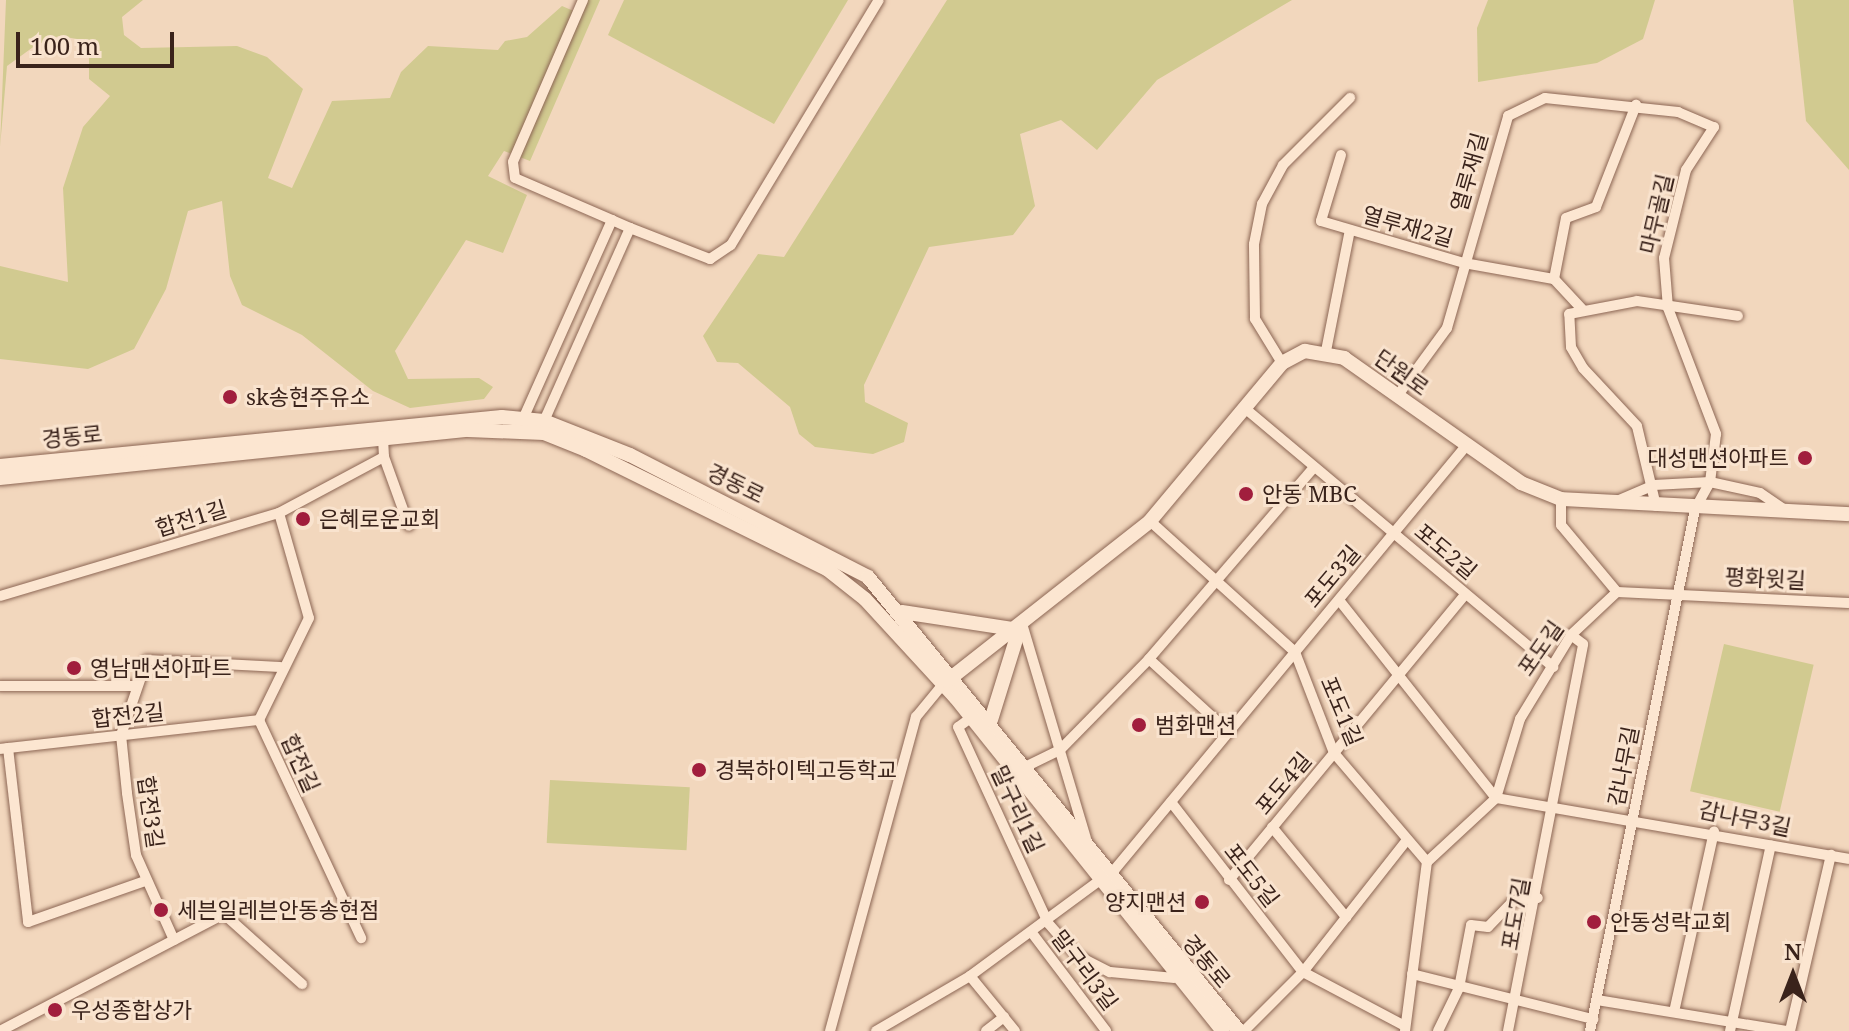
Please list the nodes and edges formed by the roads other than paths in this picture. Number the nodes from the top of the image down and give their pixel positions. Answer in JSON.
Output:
{"nodes":[{"id":1,"x":583,"y":0,"type":"edge"},
{"id":2,"x":879,"y":0,"type":"edge"},
{"id":3,"x":1350,"y":98,"type":"dead end"},
{"id":4,"x":1636,"y":105,"type":"junction"},
{"id":5,"x":1678,"y":112,"type":"joint"},
{"id":6,"x":1341,"y":155,"type":"dead end"},
{"id":7,"x":612,"y":220,"type":"junction"},
{"id":8,"x":630,"y":228,"type":"junction"},
{"id":9,"x":1350,"y":230,"type":"junction"},
{"id":10,"x":1464,"y":263,"type":"junction"},
{"id":11,"x":1554,"y":279,"type":"junction"},
{"id":12,"x":1668,"y":308,"type":"junction"},
{"id":13,"x":1582,"y":309,"type":"junction"},
{"id":14,"x":1738,"y":316,"type":"dead end"},
{"id":15,"x":1326,"y":351,"type":"junction"},
{"id":16,"x":1282,"y":363,"type":"junction"},
{"id":17,"x":1398,"y":395,"type":"junction"},
{"id":18,"x":1247,"y":410,"type":"junction"},
{"id":19,"x":523,"y":419,"type":"junction"},
{"id":20,"x":544,"y":421,"type":"junction"},
{"id":21,"x":383,"y":438,"type":"junction"},
{"id":22,"x":1466,"y":446,"type":"junction"},
{"id":23,"x":384,"y":457,"type":"junction"},
{"id":24,"x":0,"y":466,"type":"edge"},
{"id":25,"x":1314,"y":467,"type":"junction"},
{"id":26,"x":0,"y":478,"type":"edge"},
{"id":27,"x":1710,"y":482,"type":"junction"},
{"id":28,"x":1654,"y":485,"type":"junction"},
{"id":29,"x":1561,"y":499,"type":"junction"},
{"id":30,"x":1611,"y":503,"type":"junction"},
{"id":31,"x":1656,"y":506,"type":"junction"},
{"id":32,"x":1695,"y":509,"type":"junction"},
{"id":33,"x":1786,"y":511,"type":"junction"},
{"id":34,"x":279,"y":513,"type":"junction"},
{"id":35,"x":1849,"y":514,"type":"edge"},
{"id":36,"x":1150,"y":521,"type":"junction"},
{"id":37,"x":409,"y":526,"type":"dead end"},
{"id":38,"x":1394,"y":533,"type":"junction"},
{"id":39,"x":1217,"y":581,"type":"junction"},
{"id":40,"x":1617,"y":592,"type":"junction"},
{"id":41,"x":1678,"y":592,"type":"junction"},
{"id":42,"x":1466,"y":594,"type":"junction"},
{"id":43,"x":0,"y":596,"type":"edge"},
{"id":44,"x":1339,"y":600,"type":"junction"},
{"id":45,"x":1849,"y":603,"type":"edge"},
{"id":46,"x":902,"y":612,"type":"junction"},
{"id":47,"x":1021,"y":628,"type":"junction"},
{"id":48,"x":1571,"y":635,"type":"junction"},
{"id":49,"x":1295,"y":652,"type":"junction"},
{"id":50,"x":1149,"y":659,"type":"junction"},
{"id":51,"x":280,"y":667,"type":"junction"},
{"id":52,"x":1553,"y":667,"type":"junction"},
{"id":53,"x":1399,"y":674,"type":"junction"},
{"id":54,"x":949,"y":679,"type":"junction"},
{"id":55,"x":0,"y":686,"type":"edge"},
{"id":56,"x":137,"y":686,"type":"junction"},
{"id":57,"x":972,"y":717,"type":"junction"},
{"id":58,"x":259,"y":720,"type":"junction"},
{"id":59,"x":991,"y":720,"type":"junction"},
{"id":60,"x":1229,"y":732,"type":"junction"},
{"id":61,"x":121,"y":735,"type":"junction"},
{"id":62,"x":4,"y":748,"type":"edge"},
{"id":63,"x":1060,"y":750,"type":"junction"},
{"id":64,"x":1334,"y":753,"type":"junction"},
{"id":65,"x":1027,"y":766,"type":"junction"},
{"id":66,"x":1496,"y":798,"type":"junction"},
{"id":67,"x":1171,"y":802,"type":"junction"},
{"id":68,"x":1555,"y":803,"type":"junction"},
{"id":69,"x":1633,"y":817,"type":"junction"},
{"id":70,"x":1272,"y":827,"type":"junction"},
{"id":71,"x":1714,"y":831,"type":"junction"},
{"id":72,"x":1407,"y":840,"type":"junction"},
{"id":73,"x":1088,"y":845,"type":"junction"},
{"id":74,"x":1771,"y":845,"type":"junction"},
{"id":75,"x":1831,"y":855,"type":"junction"},
{"id":76,"x":1849,"y":859,"type":"edge"},
{"id":77,"x":1427,"y":862,"type":"junction"},
{"id":78,"x":1105,"y":878,"type":"junction"},
{"id":79,"x":1229,"y":880,"type":"junction"},
{"id":80,"x":145,"y":881,"type":"junction"},
{"id":81,"x":1538,"y":898,"type":"junction"},
{"id":82,"x":1346,"y":917,"type":"junction"},
{"id":83,"x":1048,"y":923,"type":"junction"},
{"id":84,"x":1032,"y":933,"type":"junction"},
{"id":85,"x":361,"y":938,"type":"dead end"},
{"id":86,"x":174,"y":940,"type":"junction"},
{"id":87,"x":1303,"y":972,"type":"junction"},
{"id":88,"x":1412,"y":974,"type":"junction"},
{"id":89,"x":970,"y":976,"type":"junction"},
{"id":90,"x":1175,"y":978,"type":"junction"},
{"id":91,"x":1460,"y":980,"type":"junction"},
{"id":92,"x":302,"y":984,"type":"dead end"},
{"id":93,"x":1597,"y":1000,"type":"junction"},
{"id":94,"x":1519,"y":1002,"type":"junction"},
{"id":95,"x":1674,"y":1012,"type":"junction"},
{"id":96,"x":1004,"y":1017,"type":"junction"},
{"id":97,"x":1592,"y":1025,"type":"edge"},
{"id":98,"x":1731,"y":1026,"type":"edge"},
{"id":99,"x":1405,"y":1028,"type":"edge"},
{"id":100,"x":1101,"y":1029,"type":"edge"},
{"id":101,"x":0,"y":1031,"type":"edge"},
{"id":102,"x":830,"y":1031,"type":"edge"},
{"id":103,"x":876,"y":1031,"type":"edge"},
{"id":104,"x":986,"y":1031,"type":"edge"},
{"id":105,"x":1015,"y":1031,"type":"edge"},
{"id":106,"x":1223,"y":1031,"type":"edge"},
{"id":107,"x":1241,"y":1031,"type":"edge"},
{"id":108,"x":1438,"y":1031,"type":"edge"},
{"id":109,"x":1508,"y":1031,"type":"edge"},
{"id":110,"x":1788,"y":1031,"type":"edge"}],
"edges":[{"from":1,"to":7,"type":"street"},
{"from":2,"to":8,"type":"street"},
{"from":3,"to":16,"type":"street"},
{"from":4,"to":5,"type":"street","name":"열루재길"},
{"from":4,"to":10,"type":"street","name":"열루재길"},
{"from":4,"to":11,"type":"street"},
{"from":5,"to":12,"type":"street","name":"마무골길"},
{"from":6,"to":9,"type":"street","name":"열루재2길"},
{"from":7,"to":8,"type":"street"},
{"from":7,"to":19,"type":"street"},
{"from":8,"to":20,"type":"street"},
{"from":9,"to":10,"type":"street","name":"열루재2길"},
{"from":9,"to":15,"type":"street"},
{"from":10,"to":11,"type":"street","name":"열루재2길"},
{"from":10,"to":17,"type":"street","name":"열루재길"},
{"from":11,"to":13,"type":"street"},
{"from":12,"to":13,"type":"street"},
{"from":12,"to":14,"type":"street"},
{"from":12,"to":27,"type":"street","name":"마무골길"},
{"from":13,"to":28,"type":"street"},
{"from":15,"to":16,"type":"street"},
{"from":15,"to":17,"type":"street","name":"단원로"},
{"from":16,"to":18,"type":"street"},
{"from":17,"to":22,"type":"street","name":"단원로"},
{"from":18,"to":25,"type":"street","name":"포도2길"},
{"from":18,"to":36,"type":"street"},
{"from":19,"to":20,"type":"street","name":"경동로"},
{"from":19,"to":24,"type":"street","name":"경동로"},
{"from":20,"to":46,"type":"street","name":"경동로"},
{"from":21,"to":23,"type":"street"},
{"from":21,"to":26,"type":"street","name":"경동로"},
{"from":21,"to":54,"type":"street","name":"경동로"},
{"from":22,"to":29,"type":"street","name":"단원로"},
{"from":22,"to":38,"type":"street","name":"포도3길"},
{"from":23,"to":34,"type":"street","name":"합전1길"},
{"from":23,"to":37,"type":"street"},
{"from":25,"to":38,"type":"street","name":"포도2길"},
{"from":25,"to":39,"type":"street"},
{"from":27,"to":28,"type":"street"},
{"from":27,"to":32,"type":"street","name":"마무골길"},
{"from":27,"to":33,"type":"street"},
{"from":28,"to":30,"type":"street"},
{"from":28,"to":31,"type":"street"},
{"from":29,"to":30,"type":"street","name":"단원로"},
{"from":29,"to":40,"type":"street"},
{"from":30,"to":31,"type":"street","name":"단원로"},
{"from":31,"to":32,"type":"street","name":"단원로"},
{"from":32,"to":33,"type":"street","name":"단원로"},
{"from":32,"to":41,"type":"street","name":"감나무길"},
{"from":33,"to":35,"type":"street","name":"단원로"},
{"from":34,"to":43,"type":"street","name":"합전1길"},
{"from":34,"to":51,"type":"street","name":"합전길"},
{"from":36,"to":39,"type":"street","name":"포도1길"},
{"from":36,"to":47,"type":"street"},
{"from":38,"to":42,"type":"street","name":"포도2길"},
{"from":38,"to":44,"type":"street","name":"포도3길"},
{"from":39,"to":49,"type":"street","name":"포도1길"},
{"from":39,"to":50,"type":"street"},
{"from":40,"to":41,"type":"street"},
{"from":40,"to":48,"type":"street","name":"포도길"},
{"from":41,"to":45,"type":"street","name":"평화윗길"},
{"from":41,"to":69,"type":"street","name":"감나무길"},
{"from":42,"to":52,"type":"street","name":"포도2길"},
{"from":42,"to":53,"type":"street","name":"포도4길"},
{"from":44,"to":49,"type":"street","name":"포도3길"},
{"from":44,"to":53,"type":"street"},
{"from":46,"to":47,"type":"street"},
{"from":46,"to":54,"type":"street","name":"경동로"},
{"from":47,"to":54,"type":"street"},
{"from":47,"to":59,"type":"street"},
{"from":47,"to":63,"type":"street"},
{"from":48,"to":52,"type":"street","name":"포도길"},
{"from":48,"to":68,"type":"street","name":"포도7길"},
{"from":49,"to":60,"type":"street","name":"포도3길"},
{"from":49,"to":64,"type":"street","name":"포도1길"},
{"from":50,"to":60,"type":"street"},
{"from":50,"to":63,"type":"street"},
{"from":51,"to":56,"type":"street","name":"합전3길"},
{"from":51,"to":58,"type":"street","name":"합전길"},
{"from":52,"to":66,"type":"street","name":"포도길"},
{"from":53,"to":64,"type":"street","name":"포도4길"},
{"from":53,"to":66,"type":"street"},
{"from":54,"to":57,"type":"street","name":"경동로"},
{"from":54,"to":59,"type":"street","name":"경동로"},
{"from":54,"to":102,"type":"street"},
{"from":55,"to":56,"type":"street"},
{"from":56,"to":61,"type":"street","name":"합전3길"},
{"from":57,"to":78,"type":"street","name":"경동로"},
{"from":57,"to":83,"type":"street","name":"말구리1길"},
{"from":58,"to":61,"type":"street","name":"합전2길"},
{"from":58,"to":85,"type":"street","name":"합전길"},
{"from":59,"to":65,"type":"street","name":"경동로"},
{"from":60,"to":67,"type":"street","name":"포도3길"},
{"from":61,"to":62,"type":"street","name":"합전2길"},
{"from":61,"to":80,"type":"street","name":"합전3길"},
{"from":62,"to":80,"type":"street"},
{"from":63,"to":65,"type":"street"},
{"from":63,"to":73,"type":"street"},
{"from":64,"to":70,"type":"street","name":"포도4길"},
{"from":64,"to":72,"type":"street","name":"포도1길"},
{"from":65,"to":73,"type":"street","name":"경동로"},
{"from":66,"to":68,"type":"street"},
{"from":66,"to":77,"type":"street"},
{"from":67,"to":78,"type":"street","name":"포도3길"},
{"from":67,"to":79,"type":"street","name":"포도5길"},
{"from":68,"to":69,"type":"street"},
{"from":68,"to":81,"type":"street","name":"포도7길"},
{"from":69,"to":71,"type":"street","name":"감나무3길"},
{"from":69,"to":93,"type":"street","name":"감나무길"},
{"from":70,"to":79,"type":"street","name":"포도4길"},
{"from":70,"to":82,"type":"street","name":"포도5길"},
{"from":71,"to":74,"type":"street","name":"감나무3길"},
{"from":71,"to":95,"type":"street"},
{"from":72,"to":77,"type":"street","name":"포도1길"},
{"from":72,"to":82,"type":"street"},
{"from":73,"to":78,"type":"street","name":"경동로"},
{"from":74,"to":75,"type":"street","name":"감나무3길"},
{"from":74,"to":98,"type":"street"},
{"from":75,"to":76,"type":"street","name":"감나무3길"},
{"from":75,"to":110,"type":"street"},
{"from":77,"to":88,"type":"street"},
{"from":78,"to":83,"type":"street"},
{"from":78,"to":90,"type":"street","name":"경동로"},
{"from":78,"to":107,"type":"street","name":"경동로"},
{"from":79,"to":87,"type":"street","name":"포도5길"},
{"from":80,"to":86,"type":"street","name":"합전3길"},
{"from":81,"to":91,"type":"street"},
{"from":81,"to":94,"type":"street","name":"포도7길"},
{"from":82,"to":87,"type":"street"},
{"from":83,"to":84,"type":"street"},
{"from":83,"to":90,"type":"street","name":"말구리1길"},
{"from":84,"to":89,"type":"street"},
{"from":84,"to":100,"type":"street","name":"말구리3길"},
{"from":86,"to":92,"type":"street"},
{"from":86,"to":101,"type":"street"},
{"from":87,"to":99,"type":"street","name":"포도5길"},
{"from":87,"to":107,"type":"street"},
{"from":88,"to":91,"type":"street"},
{"from":88,"to":99,"type":"street"},
{"from":89,"to":96,"type":"street"},
{"from":89,"to":103,"type":"street"},
{"from":90,"to":106,"type":"street","name":"경동로"},
{"from":91,"to":94,"type":"street"},
{"from":91,"to":108,"type":"street"},
{"from":93,"to":95,"type":"street"},
{"from":93,"to":97,"type":"street","name":"감나무길"},
{"from":94,"to":97,"type":"street"},
{"from":94,"to":109,"type":"street","name":"포도7길"},
{"from":95,"to":98,"type":"street"},
{"from":96,"to":104,"type":"street"},
{"from":96,"to":105,"type":"street"},
{"from":98,"to":110,"type":"street"}]}
